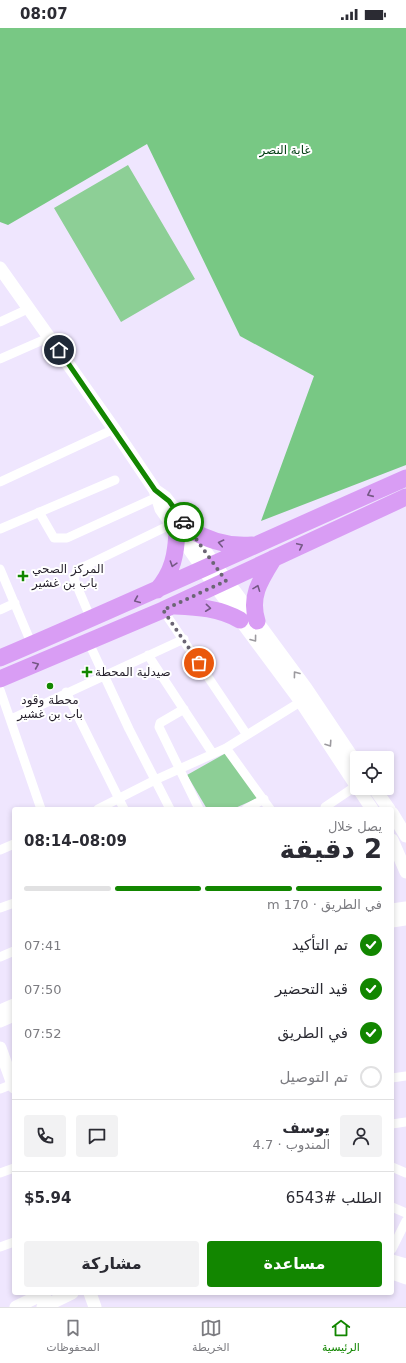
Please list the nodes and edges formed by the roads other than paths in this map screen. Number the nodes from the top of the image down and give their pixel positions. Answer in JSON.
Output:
{"nodes":[{"id":1,"x":0,"y":268,"type":"edge"},
{"id":2,"x":30,"y":308,"type":"junction"},
{"id":3,"x":0,"y":322,"type":"edge"},
{"id":4,"x":50,"y":337,"type":"junction"},
{"id":5,"x":0,"y":359,"type":"edge"},
{"id":6,"x":114,"y":429,"type":"junction"},
{"id":7,"x":406,"y":478,"type":"edge"},
{"id":8,"x":115,"y":480,"type":"dead end"},
{"id":9,"x":0,"y":482,"type":"edge"},
{"id":10,"x":156,"y":494,"type":"junction"},
{"id":11,"x":406,"y":497,"type":"edge"},
{"id":12,"x":39,"y":512,"type":"junction"},
{"id":13,"x":179,"y":528,"type":"junction"},
{"id":14,"x":0,"y":529,"type":"edge"},
{"id":15,"x":256,"y":544,"type":"junction"},
{"id":16,"x":274,"y":558,"type":"junction"},
{"id":17,"x":209,"y":566,"type":"junction"},
{"id":18,"x":0,"y":569,"type":"edge"},
{"id":19,"x":221,"y":583,"type":"junction"},
{"id":20,"x":156,"y":592,"type":"junction"},
{"id":21,"x":15,"y":603,"type":"junction"},
{"id":22,"x":168,"y":608,"type":"junction"},
{"id":23,"x":0,"y":610,"type":"edge"},
{"id":24,"x":91,"y":619,"type":"junction"},
{"id":25,"x":240,"y":620,"type":"junction"},
{"id":26,"x":256,"y":621,"type":"junction"},
{"id":27,"x":184,"y":639,"type":"junction"},
{"id":28,"x":89,"y":643,"type":"junction"},
{"id":29,"x":32,"y":645,"type":"junction"},
{"id":30,"x":148,"y":656,"type":"junction"},
{"id":31,"x":0,"y":658,"type":"edge"},
{"id":32,"x":104,"y":675,"type":"junction"},
{"id":33,"x":0,"y":679,"type":"edge"},
{"id":34,"x":0,"y":690,"type":"edge"},
{"id":35,"x":66,"y":692,"type":"junction"},
{"id":36,"x":306,"y":698,"type":"junction"},
{"id":37,"x":184,"y":709,"type":"junction"},
{"id":38,"x":11,"y":719,"type":"junction"},
{"id":39,"x":247,"y":735,"type":"junction"},
{"id":40,"x":226,"y":748,"type":"junction"},
{"id":41,"x":213,"y":754,"type":"junction"},
{"id":42,"x":350,"y":755,"type":"edge"},
{"id":43,"x":179,"y":770,"type":"junction"},
{"id":44,"x":350,"y":775,"type":"edge"},
{"id":45,"x":155,"y":780,"type":"junction"},
{"id":46,"x":350,"y":792,"type":"edge"},
{"id":47,"x":362,"y":795,"type":"edge"},
{"id":48,"x":379,"y":795,"type":"edge"},
{"id":49,"x":119,"y":798,"type":"junction"},
{"id":50,"x":264,"y":799,"type":"junction"},
{"id":51,"x":40,"y":807,"type":"edge"},
{"id":52,"x":102,"y":807,"type":"edge"},
{"id":53,"x":123,"y":807,"type":"edge"},
{"id":54,"x":169,"y":807,"type":"edge"},
{"id":55,"x":198,"y":807,"type":"edge"},
{"id":56,"x":250,"y":807,"type":"edge"},
{"id":57,"x":269,"y":807,"type":"edge"},
{"id":58,"x":326,"y":807,"type":"dead end"},
{"id":59,"x":371,"y":807,"type":"edge"},
{"id":60,"x":388,"y":807,"type":"edge"},
{"id":61,"x":394,"y":816,"type":"edge"},
{"id":62,"x":406,"y":836,"type":"edge"},
{"id":63,"x":12,"y":845,"type":"edge"},
{"id":64,"x":394,"y":845,"type":"edge"},
{"id":65,"x":0,"y":850,"type":"edge"},
{"id":66,"x":406,"y":872,"type":"edge"},
{"id":67,"x":12,"y":904,"type":"edge"},
{"id":68,"x":0,"y":908,"type":"edge"},
{"id":69,"x":406,"y":908,"type":"edge"},
{"id":70,"x":394,"y":910,"type":"edge"},
{"id":71,"x":406,"y":919,"type":"edge"},
{"id":72,"x":394,"y":921,"type":"edge"},
{"id":73,"x":12,"y":952,"type":"edge"},
{"id":74,"x":0,"y":957,"type":"edge"},
{"id":75,"x":12,"y":1006,"type":"edge"},
{"id":76,"x":0,"y":1011,"type":"edge"},
{"id":77,"x":12,"y":1016,"type":"edge"},
{"id":78,"x":0,"y":1021,"type":"edge"},
{"id":79,"x":0,"y":1048,"type":"edge"},
{"id":80,"x":406,"y":1076,"type":"edge"},
{"id":81,"x":394,"y":1078,"type":"edge"},
{"id":82,"x":12,"y":1080,"type":"edge"},
{"id":83,"x":12,"y":1086,"type":"edge"},
{"id":84,"x":0,"y":1089,"type":"edge"},
{"id":85,"x":406,"y":1122,"type":"edge"},
{"id":86,"x":394,"y":1124,"type":"edge"},
{"id":87,"x":394,"y":1168,"type":"edge"},
{"id":88,"x":12,"y":1169,"type":"edge"},
{"id":89,"x":0,"y":1173,"type":"edge"},
{"id":90,"x":406,"y":1173,"type":"edge"},
{"id":91,"x":394,"y":1208,"type":"edge"},
{"id":92,"x":406,"y":1213,"type":"edge"},
{"id":93,"x":406,"y":1221,"type":"edge"},
{"id":94,"x":12,"y":1243,"type":"edge"},
{"id":95,"x":394,"y":1245,"type":"edge"},
{"id":96,"x":0,"y":1247,"type":"edge"},
{"id":97,"x":394,"y":1262,"type":"edge"},
{"id":98,"x":406,"y":1265,"type":"edge"},
{"id":99,"x":394,"y":1274,"type":"edge"},
{"id":100,"x":406,"y":1278,"type":"edge"},
{"id":101,"x":41,"y":1295,"type":"edge"},
{"id":102,"x":68,"y":1295,"type":"edge"},
{"id":103,"x":91,"y":1295,"type":"edge"},
{"id":104,"x":16,"y":1307,"type":"edge"},
{"id":105,"x":43,"y":1307,"type":"edge"},
{"id":106,"x":95,"y":1307,"type":"edge"}],
"edges":[{"from":1,"to":2,"type":"street"},
{"from":2,"to":3,"type":"street"},
{"from":2,"to":4,"type":"street"},
{"from":4,"to":5,"type":"street"},
{"from":4,"to":6,"type":"street"},
{"from":6,"to":9,"type":"street"},
{"from":6,"to":10,"type":"street"},
{"from":7,"to":15,"type":"highway","one_way":true},
{"from":8,"to":12,"type":"street"},
{"from":10,"to":12,"type":"street"},
{"from":10,"to":13,"type":"street"},
{"from":10,"to":13,"type":"street"},
{"from":16,"to":11,"type":"highway","one_way":true},
{"from":12,"to":14,"type":"street"},
{"from":15,"to":13,"type":"highway","one_way":true},
{"from":13,"to":17,"type":"street"},
{"from":13,"to":20,"type":"highway","one_way":true},
{"from":13,"to":24,"type":"street"},
{"from":15,"to":17,"type":"highway"},
{"from":16,"to":19,"type":"highway"},
{"from":26,"to":16,"type":"highway","one_way":true},
{"from":17,"to":19,"type":"street"},
{"from":17,"to":20,"type":"highway"},
{"from":18,"to":21,"type":"street"},
{"from":19,"to":22,"type":"highway"},
{"from":19,"to":25,"type":"street"},
{"from":19,"to":26,"type":"street"},
{"from":20,"to":24,"type":"highway","one_way":true},
{"from":21,"to":23,"type":"street"},
{"from":21,"to":29,"type":"street"},
{"from":22,"to":25,"type":"highway","one_way":true},
{"from":22,"to":27,"type":"street"},
{"from":22,"to":28,"type":"highway"},
{"from":24,"to":29,"type":"highway"},
{"from":25,"to":36,"type":"street","one_way":true},
{"from":36,"to":26,"type":"street","one_way":true},
{"from":27,"to":30,"type":"street"},
{"from":27,"to":39,"type":"street"},
{"from":28,"to":32,"type":"street"},
{"from":33,"to":28,"type":"highway","one_way":true},
{"from":29,"to":31,"type":"highway"},
{"from":30,"to":32,"type":"street"},
{"from":30,"to":37,"type":"street"},
{"from":32,"to":35,"type":"street"},
{"from":32,"to":45,"type":"street"},
{"from":34,"to":38,"type":"street"},
{"from":35,"to":38,"type":"street"},
{"from":35,"to":49,"type":"street"},
{"from":36,"to":39,"type":"street"},
{"from":36,"to":42,"type":"street"},
{"from":36,"to":44,"type":"street","one_way":true},
{"from":37,"to":41,"type":"street"},
{"from":37,"to":43,"type":"street"},
{"from":38,"to":51,"type":"street"},
{"from":39,"to":40,"type":"street"},
{"from":40,"to":41,"type":"street"},
{"from":40,"to":50,"type":"street"},
{"from":41,"to":43,"type":"street"},
{"from":43,"to":45,"type":"street"},
{"from":43,"to":55,"type":"street"},
{"from":45,"to":49,"type":"street"},
{"from":45,"to":54,"type":"street"},
{"from":46,"to":58,"type":"street"},
{"from":47,"to":59,"type":"street"},
{"from":48,"to":60,"type":"street"},
{"from":49,"to":52,"type":"street"},
{"from":49,"to":53,"type":"street"},
{"from":50,"to":56,"type":"street"},
{"from":50,"to":57,"type":"street"},
{"from":61,"to":62,"type":"street"},
{"from":63,"to":65,"type":"street"},
{"from":64,"to":66,"type":"street"},
{"from":67,"to":68,"type":"street"},
{"from":69,"to":70,"type":"street"},
{"from":71,"to":72,"type":"street"},
{"from":73,"to":74,"type":"street"},
{"from":75,"to":76,"type":"street"},
{"from":77,"to":78,"type":"street"},
{"from":79,"to":82,"type":"street"},
{"from":80,"to":81,"type":"street"},
{"from":83,"to":84,"type":"street"},
{"from":85,"to":86,"type":"street"},
{"from":87,"to":90,"type":"street"},
{"from":88,"to":89,"type":"street"},
{"from":91,"to":92,"type":"street"},
{"from":93,"to":95,"type":"street"},
{"from":94,"to":96,"type":"street"},
{"from":97,"to":98,"type":"street"},
{"from":99,"to":100,"type":"street"},
{"from":101,"to":104,"type":"street"},
{"from":102,"to":105,"type":"street"},
{"from":103,"to":106,"type":"street"}]}
